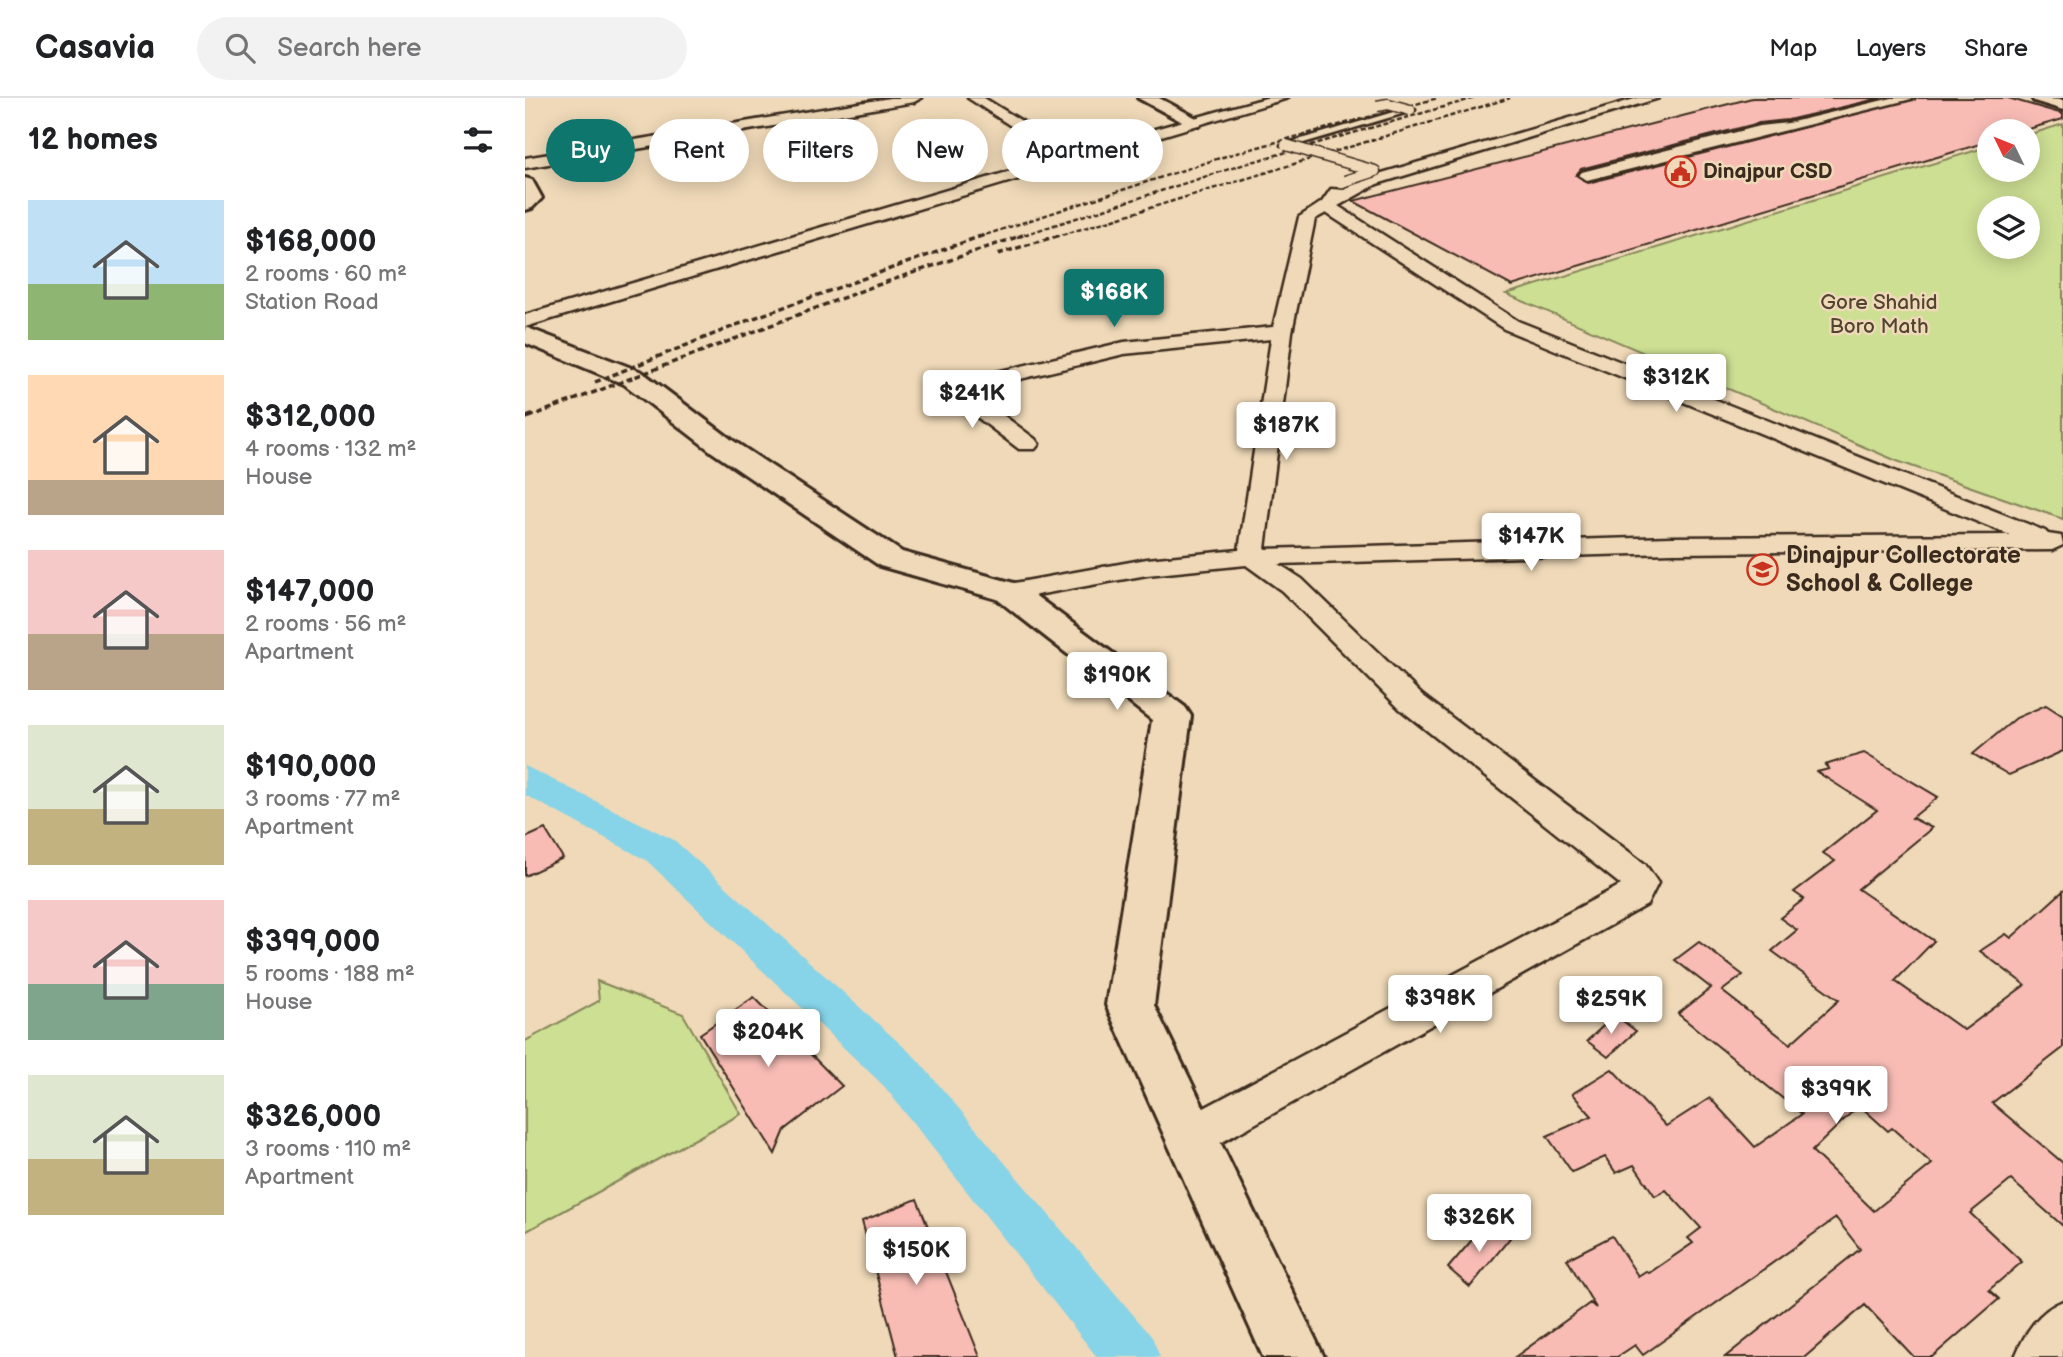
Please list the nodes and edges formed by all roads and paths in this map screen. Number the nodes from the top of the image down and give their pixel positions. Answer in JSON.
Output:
{"nodes":[{"id":1,"x":817,"y":98,"type":"edge"},
{"id":2,"x":914,"y":98,"type":"edge"},
{"id":3,"x":975,"y":98,"type":"edge"},
{"id":4,"x":1146,"y":98,"type":"edge"},
{"id":5,"x":1281,"y":98,"type":"edge"},
{"id":6,"x":1653,"y":98,"type":"edge"},
{"id":7,"x":1908,"y":98,"type":"edge"},
{"id":8,"x":2040,"y":98,"type":"edge"},
{"id":9,"x":2063,"y":105,"type":"edge"},
{"id":10,"x":1377,"y":106,"type":"dead end"},
{"id":11,"x":833,"y":112,"type":"junction"},
{"id":12,"x":1009,"y":119,"type":"edge"},
{"id":13,"x":1194,"y":121,"type":"junction"},
{"id":14,"x":1163,"y":130,"type":"edge"},
{"id":15,"x":1681,"y":158,"type":"junction"},
{"id":16,"x":525,"y":163,"type":"edge"},
{"id":17,"x":1587,"y":175,"type":"dead end"},
{"id":18,"x":1002,"y":179,"type":"edge"},
{"id":19,"x":1345,"y":181,"type":"joint"},
{"id":20,"x":525,"y":184,"type":"edge"},
{"id":21,"x":1602,"y":187,"type":"dead end"},
{"id":22,"x":525,"y":204,"type":"edge"},
{"id":23,"x":1327,"y":206,"type":"junction"},
{"id":24,"x":526,"y":332,"type":"edge"},
{"id":25,"x":1282,"y":332,"type":"junction"},
{"id":26,"x":1027,"y":444,"type":"dead end"},
{"id":27,"x":2057,"y":545,"type":"edge"},
{"id":28,"x":1251,"y":557,"type":"junction"},
{"id":29,"x":1009,"y":592,"type":"junction"},
{"id":30,"x":1191,"y":1137,"type":"junction"},
{"id":31,"x":2063,"y":1325,"type":"edge"},
{"id":32,"x":1294,"y":1357,"type":"edge"},
{"id":33,"x":2040,"y":1357,"type":"edge"}],
"edges":[{"from":1,"to":11,"type":"street"},
{"from":2,"to":11,"type":"street"},
{"from":3,"to":12,"type":"street"},
{"from":4,"to":13,"type":"street"},
{"from":5,"to":13,"type":"street"},
{"from":6,"to":23,"type":"street"},
{"from":7,"to":15,"type":"street"},
{"from":8,"to":9,"type":"street"},
{"from":10,"to":19,"type":"street","bridge":true},
{"from":11,"to":16,"type":"street"},
{"from":13,"to":14,"type":"street"},
{"from":15,"to":17,"type":"street"},
{"from":15,"to":21,"type":"street"},
{"from":18,"to":24,"type":"street"},
{"from":19,"to":23,"type":"street"},
{"from":20,"to":22,"type":"street"},
{"from":23,"to":25,"type":"street"},
{"from":23,"to":27,"type":"street"},
{"from":24,"to":29,"type":"street"},
{"from":25,"to":26,"type":"street"},
{"from":25,"to":28,"type":"street"},
{"from":27,"to":28,"type":"street"},
{"from":28,"to":29,"type":"street"},
{"from":28,"to":30,"type":"street"},
{"from":29,"to":30,"type":"street"},
{"from":30,"to":32,"type":"street"},
{"from":31,"to":33,"type":"street"}]}
